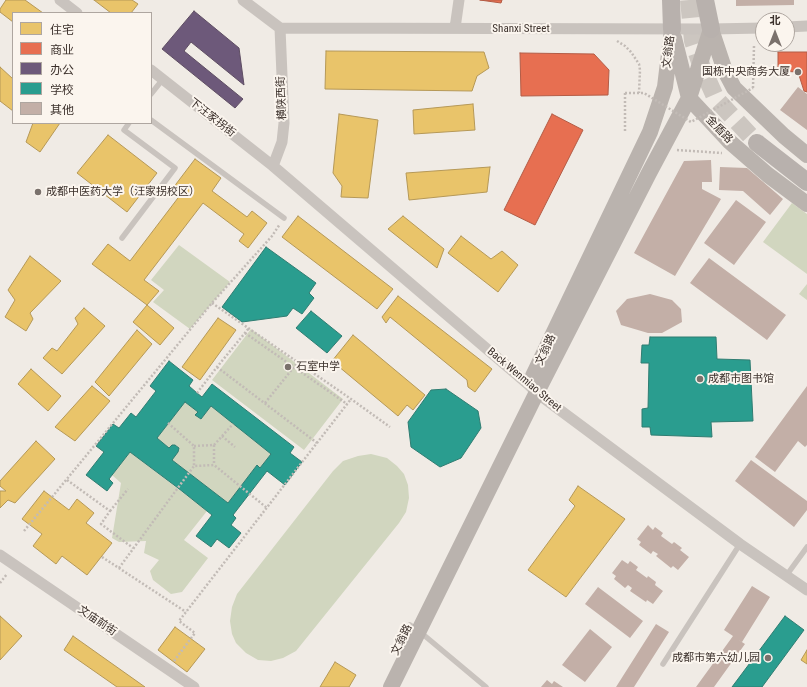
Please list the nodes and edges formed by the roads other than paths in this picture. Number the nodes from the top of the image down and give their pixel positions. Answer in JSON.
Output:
{"nodes":[{"id":1,"x":60,"y":0,"type":"edge"},
{"id":2,"x":243,"y":0,"type":"edge"},
{"id":3,"x":459,"y":0,"type":"edge"},
{"id":4,"x":671,"y":0,"type":"edge"},
{"id":5,"x":705,"y":0,"type":"edge"},
{"id":6,"x":715,"y":0,"type":"edge"},
{"id":7,"x":76,"y":12,"type":"edge"},
{"id":8,"x":807,"y":26,"type":"edge"},
{"id":9,"x":795,"y":27,"type":"edge"},
{"id":10,"x":280,"y":28,"type":"junction"},
{"id":11,"x":455,"y":28,"type":"junction"},
{"id":12,"x":755,"y":28,"type":"edge"},
{"id":13,"x":672,"y":29,"type":"junction"},
{"id":14,"x":711,"y":29,"type":"junction"},
{"id":15,"x":152,"y":71,"type":"edge"},
{"id":16,"x":163,"y":79,"type":"junction"},
{"id":17,"x":152,"y":93,"type":"edge"},
{"id":18,"x":689,"y":98,"type":"junction"},
{"id":19,"x":152,"y":121,"type":"edge"},
{"id":20,"x":128,"y":124,"type":"edge"},
{"id":21,"x":758,"y":143,"type":"tunnel mouth"},
{"id":22,"x":807,"y":155,"type":"edge"},
{"id":23,"x":273,"y":166,"type":"junction"},
{"id":24,"x":807,"y":182,"type":"edge"},
{"id":25,"x":807,"y":204,"type":"edge"},
{"id":26,"x":284,"y":218,"type":"road end"},
{"id":27,"x":122,"y":238,"type":"dead end"},
{"id":28,"x":533,"y":389,"type":"junction"},
{"id":29,"x":740,"y":544,"type":"junction"},
{"id":30,"x":807,"y":547,"type":"edge"},
{"id":31,"x":0,"y":555,"type":"edge"},
{"id":32,"x":786,"y":576,"type":"junction"},
{"id":33,"x":807,"y":590,"type":"edge"},
{"id":34,"x":414,"y":628,"type":"junction"},
{"id":35,"x":663,"y":664,"type":"dead end"},
{"id":36,"x":194,"y":687,"type":"edge"},
{"id":37,"x":379,"y":687,"type":"edge"},
{"id":38,"x":391,"y":687,"type":"edge"},
{"id":39,"x":486,"y":687,"type":"edge"}],
"edges":[{"from":1,"to":7,"type":"street"},
{"from":2,"to":10,"type":"street"},
{"from":3,"to":11,"type":"street"},
{"from":4,"to":13,"type":"main road","name":"文翁路"},
{"from":5,"to":14,"type":"main road"},
{"from":6,"to":14,"type":"main road"},
{"from":8,"to":9,"type":"street"},
{"from":10,"to":11,"type":"street","name":"Shanxi Street"},
{"from":10,"to":23,"type":"street","name":"横陕西街"},
{"from":11,"to":13,"type":"street","name":"Shanxi Street"},
{"from":12,"to":14,"type":"street","name":"Shanxi Street"},
{"from":13,"to":14,"type":"street","name":"Shanxi Street"},
{"from":13,"to":18,"type":"main road","name":"金盾路"},
{"from":13,"to":28,"type":"main road","name":"文翁路"},
{"from":14,"to":18,"type":"main road","name":"文翁路"},
{"from":14,"to":22,"type":"main road"},
{"from":15,"to":16,"type":"street","name":"下汪家拐街"},
{"from":16,"to":17,"type":"lane"},
{"from":16,"to":23,"type":"street","name":"下汪家拐街"},
{"from":18,"to":25,"type":"main road","name":"金盾路"},
{"from":18,"to":28,"type":"main road","name":"文翁路"},
{"from":19,"to":26,"type":"lane"},
{"from":20,"to":27,"type":"lane"},
{"from":21,"to":24,"type":"main road"},
{"from":23,"to":28,"type":"street","name":"Back Wenmiao Street"},
{"from":28,"to":29,"type":"street","name":"Back Wenmiao Street"},
{"from":28,"to":34,"type":"main road","name":"文翁路"},
{"from":29,"to":32,"type":"street","name":"Back Wenmiao Street"},
{"from":29,"to":35,"type":"lane"},
{"from":30,"to":32,"type":"lane"},
{"from":31,"to":36,"type":"street","name":"文庙前街"},
{"from":32,"to":33,"type":"street","name":"Back Wenmiao Street"},
{"from":34,"to":37,"type":"main road","name":"文翁路"},
{"from":34,"to":38,"type":"main road","name":"文翁路"},
{"from":34,"to":39,"type":"lane"}]}
